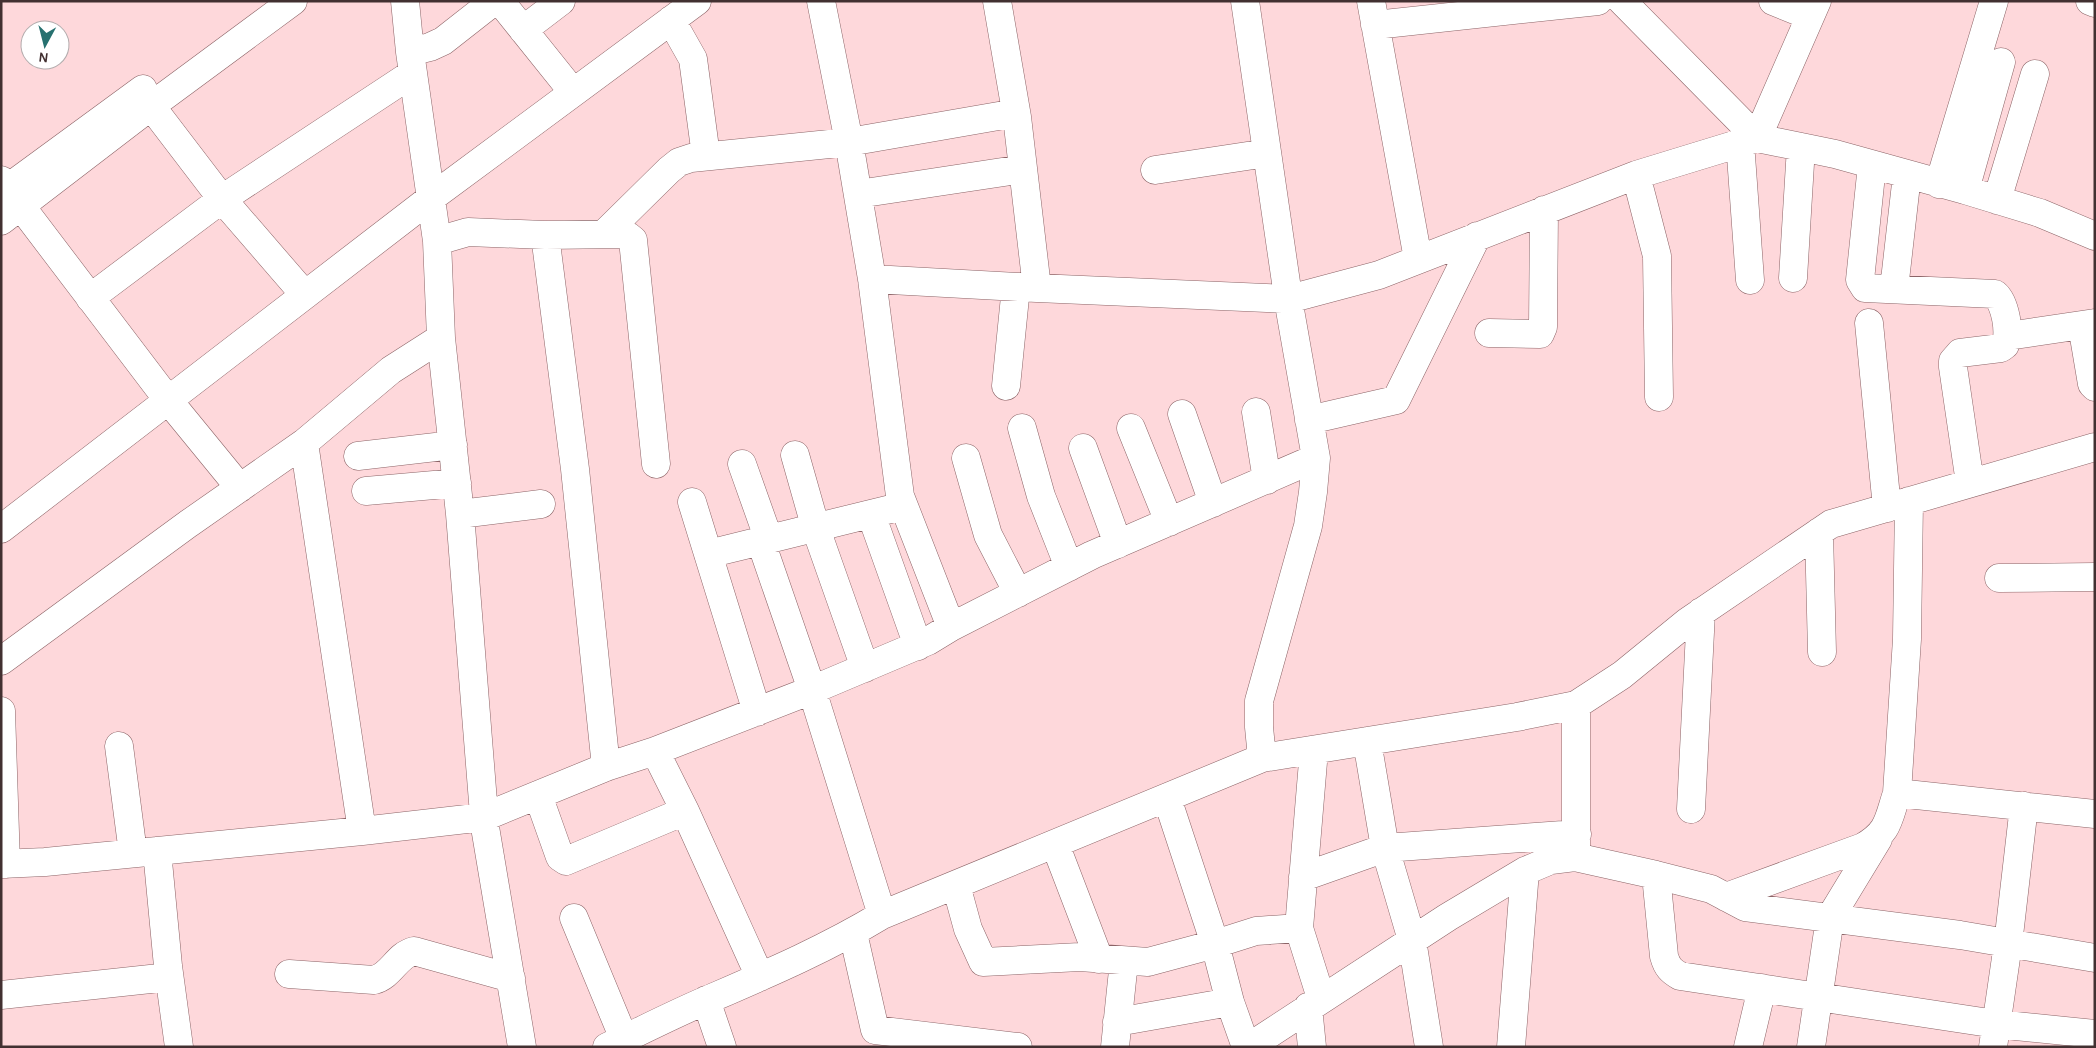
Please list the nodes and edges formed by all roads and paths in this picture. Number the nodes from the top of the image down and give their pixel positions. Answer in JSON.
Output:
{"nodes":[{"id":1,"x":264,"y":1,"type":"edge"},
{"id":2,"x":293,"y":1,"type":"edge"},
{"id":3,"x":405,"y":1,"type":"edge"},
{"id":4,"x":494,"y":1,"type":"edge"},
{"id":5,"x":500,"y":1,"type":"edge"},
{"id":6,"x":562,"y":1,"type":"edge"},
{"id":7,"x":697,"y":1,"type":"edge"},
{"id":8,"x":821,"y":1,"type":"edge"},
{"id":9,"x":997,"y":1,"type":"edge"},
{"id":10,"x":1246,"y":1,"type":"edge"},
{"id":11,"x":1598,"y":1,"type":"edge"},
{"id":12,"x":1622,"y":1,"type":"edge"},
{"id":13,"x":1773,"y":1,"type":"edge"},
{"id":14,"x":1994,"y":1,"type":"edge"},
{"id":15,"x":2090,"y":1,"type":"edge"},
{"id":16,"x":2095,"y":3,"type":"edge"},
{"id":17,"x":1814,"y":9,"type":"edge"},
{"id":18,"x":1373,"y":13,"type":"edge"},
{"id":19,"x":671,"y":20,"type":"junction"},
{"id":20,"x":524,"y":30,"type":"junction"},
{"id":21,"x":1990,"y":57,"type":"junction"},
{"id":22,"x":411,"y":62,"type":"junction"},
{"id":23,"x":574,"y":92,"type":"junction"},
{"id":24,"x":151,"y":106,"type":"junction"},
{"id":25,"x":1016,"y":113,"type":"junction"},
{"id":26,"x":1749,"y":140,"type":"junction"},
{"id":27,"x":849,"y":142,"type":"junction"},
{"id":28,"x":1801,"y":147,"type":"junction"},
{"id":29,"x":1267,"y":153,"type":"junction"},
{"id":30,"x":706,"y":156,"type":"junction"},
{"id":31,"x":1872,"y":164,"type":"junction"},
{"id":32,"x":1023,"y":169,"type":"junction"},
{"id":33,"x":1155,"y":170,"type":"dead end"},
{"id":34,"x":1636,"y":175,"type":"junction"},
{"id":35,"x":1907,"y":175,"type":"junction"},
{"id":36,"x":1939,"y":184,"type":"junction"},
{"id":37,"x":1965,"y":190,"type":"junction"},
{"id":38,"x":858,"y":194,"type":"junction"},
{"id":39,"x":7,"y":198,"type":"edge"},
{"id":40,"x":431,"y":198,"type":"junction"},
{"id":41,"x":222,"y":199,"type":"junction"},
{"id":42,"x":1997,"y":200,"type":"junction"},
{"id":43,"x":1544,"y":210,"type":"junction"},
{"id":44,"x":604,"y":234,"type":"junction"},
{"id":45,"x":544,"y":235,"type":"junction"},
{"id":46,"x":1477,"y":236,"type":"junction"},
{"id":47,"x":2095,"y":236,"type":"edge"},
{"id":48,"x":437,"y":241,"type":"junction"},
{"id":49,"x":1418,"y":259,"type":"junction"},
{"id":50,"x":1792,"y":278,"type":"dead end"},
{"id":51,"x":872,"y":279,"type":"junction"},
{"id":52,"x":1750,"y":280,"type":"dead end"},
{"id":53,"x":1026,"y":287,"type":"junction"},
{"id":54,"x":1894,"y":289,"type":"junction"},
{"id":55,"x":305,"y":295,"type":"junction"},
{"id":56,"x":90,"y":298,"type":"junction"},
{"id":57,"x":1289,"y":299,"type":"junction"},
{"id":58,"x":1869,"y":323,"type":"dead end"},
{"id":59,"x":2089,"y":324,"type":"edge"},
{"id":60,"x":1489,"y":333,"type":"dead end"},
{"id":61,"x":2008,"y":336,"type":"junction"},
{"id":62,"x":441,"y":338,"type":"junction"},
{"id":63,"x":1006,"y":386,"type":"dead end"},
{"id":64,"x":2095,"y":387,"type":"edge"},
{"id":65,"x":1659,"y":397,"type":"dead end"},
{"id":66,"x":168,"y":400,"type":"junction"},
{"id":67,"x":1256,"y":412,"type":"dead end"},
{"id":68,"x":1182,"y":414,"type":"dead end"},
{"id":69,"x":1309,"y":420,"type":"junction"},
{"id":70,"x":1022,"y":428,"type":"dead end"},
{"id":71,"x":1131,"y":428,"type":"dead end"},
{"id":72,"x":304,"y":443,"type":"junction"},
{"id":73,"x":453,"y":445,"type":"junction"},
{"id":74,"x":2095,"y":447,"type":"edge"},
{"id":75,"x":1082,"y":448,"type":"dead end"},
{"id":76,"x":358,"y":456,"type":"dead end"},
{"id":77,"x":795,"y":456,"type":"dead end"},
{"id":78,"x":966,"y":458,"type":"dead end"},
{"id":79,"x":1316,"y":458,"type":"junction"},
{"id":80,"x":656,"y":464,"type":"dead end"},
{"id":81,"x":742,"y":464,"type":"dead end"},
{"id":82,"x":1267,"y":480,"type":"junction"},
{"id":83,"x":457,"y":483,"type":"junction"},
{"id":84,"x":1970,"y":483,"type":"junction"},
{"id":85,"x":240,"y":488,"type":"junction"},
{"id":86,"x":366,"y":491,"type":"dead end"},
{"id":87,"x":692,"y":502,"type":"dead end"},
{"id":88,"x":1213,"y":503,"type":"junction"},
{"id":89,"x":541,"y":504,"type":"dead end"},
{"id":90,"x":1898,"y":504,"type":"junction"},
{"id":91,"x":903,"y":506,"type":"junction"},
{"id":92,"x":460,"y":514,"type":"junction"},
{"id":93,"x":871,"y":514,"type":"junction"},
{"id":94,"x":1170,"y":522,"type":"junction"},
{"id":95,"x":1,"y":529,"type":"edge"},
{"id":96,"x":816,"y":529,"type":"junction"},
{"id":97,"x":1819,"y":532,"type":"junction"},
{"id":98,"x":765,"y":542,"type":"junction"},
{"id":99,"x":1118,"y":544,"type":"junction"},
{"id":100,"x":708,"y":554,"type":"junction"},
{"id":101,"x":1069,"y":568,"type":"junction"},
{"id":102,"x":2095,"y":577,"type":"edge"},
{"id":103,"x":1999,"y":578,"type":"dead end"},
{"id":104,"x":1018,"y":593,"type":"junction"},
{"id":105,"x":1701,"y":612,"type":"junction"},
{"id":106,"x":951,"y":628,"type":"junction"},
{"id":107,"x":918,"y":646,"type":"junction"},
{"id":108,"x":1822,"y":652,"type":"dead end"},
{"id":109,"x":1,"y":661,"type":"edge"},
{"id":110,"x":865,"y":668,"type":"junction"},
{"id":111,"x":812,"y":690,"type":"junction"},
{"id":112,"x":1576,"y":704,"type":"junction"},
{"id":113,"x":1,"y":711,"type":"edge"},
{"id":114,"x":757,"y":712,"type":"junction"},
{"id":115,"x":1367,"y":741,"type":"junction"},
{"id":116,"x":119,"y":746,"type":"dead end"},
{"id":117,"x":1314,"y":750,"type":"junction"},
{"id":118,"x":654,"y":751,"type":"junction"},
{"id":119,"x":1262,"y":758,"type":"junction"},
{"id":120,"x":606,"y":767,"type":"junction"},
{"id":121,"x":1898,"y":793,"type":"junction"},
{"id":122,"x":538,"y":795,"type":"junction"},
{"id":123,"x":1166,"y":798,"type":"junction"},
{"id":124,"x":2024,"y":806,"type":"junction"},
{"id":125,"x":1691,"y":809,"type":"dead end"},
{"id":126,"x":685,"y":811,"type":"junction"},
{"id":127,"x":2095,"y":814,"type":"edge"},
{"id":128,"x":484,"y":817,"type":"junction"},
{"id":129,"x":362,"y":831,"type":"junction"},
{"id":130,"x":1878,"y":838,"type":"junction"},
{"id":131,"x":1054,"y":844,"type":"junction"},
{"id":132,"x":1576,"y":846,"type":"junction"},
{"id":133,"x":1385,"y":848,"type":"junction"},
{"id":134,"x":145,"y":852,"type":"junction"},
{"id":135,"x":4,"y":864,"type":"edge"},
{"id":136,"x":1525,"y":871,"type":"junction"},
{"id":137,"x":1656,"y":875,"type":"junction"},
{"id":138,"x":1304,"y":877,"type":"junction"},
{"id":139,"x":956,"y":885,"type":"junction"},
{"id":140,"x":1726,"y":897,"type":"junction"},
{"id":141,"x":882,"y":915,"type":"junction"},
{"id":142,"x":574,"y":918,"type":"dead end"},
{"id":143,"x":1830,"y":918,"type":"junction"},
{"id":144,"x":1299,"y":928,"type":"junction"},
{"id":145,"x":853,"y":932,"type":"junction"},
{"id":146,"x":1412,"y":940,"type":"junction"},
{"id":147,"x":1215,"y":944,"type":"junction"},
{"id":148,"x":2008,"y":944,"type":"junction"},
{"id":149,"x":2095,"y":958,"type":"edge"},
{"id":150,"x":1112,"y":960,"type":"junction"},
{"id":151,"x":289,"y":974,"type":"dead end"},
{"id":152,"x":169,"y":977,"type":"junction"},
{"id":153,"x":760,"y":977,"type":"junction"},
{"id":154,"x":511,"y":978,"type":"junction"},
{"id":155,"x":1762,"y":988,"type":"junction"},
{"id":156,"x":1,"y":995,"type":"edge"},
{"id":157,"x":1819,"y":997,"type":"junction"},
{"id":158,"x":706,"y":1000,"type":"junction"},
{"id":159,"x":1230,"y":1002,"type":"junction"},
{"id":160,"x":1315,"y":1003,"type":"junction"},
{"id":161,"x":2095,"y":1034,"type":"edge"},
{"id":162,"x":1116,"y":1035,"type":"edge"},
{"id":163,"x":1995,"y":1036,"type":"edge"},
{"id":164,"x":878,"y":1038,"type":"edge"},
{"id":165,"x":616,"y":1043,"type":"edge"},
{"id":166,"x":180,"y":1047,"type":"edge"},
{"id":167,"x":522,"y":1047,"type":"edge"},
{"id":168,"x":722,"y":1047,"type":"edge"},
{"id":169,"x":1018,"y":1047,"type":"edge"},
{"id":170,"x":1247,"y":1047,"type":"edge"},
{"id":171,"x":1312,"y":1047,"type":"edge"},
{"id":172,"x":1429,"y":1047,"type":"edge"},
{"id":173,"x":1511,"y":1047,"type":"edge"},
{"id":174,"x":1748,"y":1047,"type":"edge"},
{"id":175,"x":1811,"y":1047,"type":"edge"}],
"edges":[{"from":1,"to":39,"type":"street"},
{"from":2,"to":24,"type":"street"},
{"from":3,"to":22,"type":"street"},
{"from":4,"to":22,"type":"street"},
{"from":5,"to":20,"type":"street"},
{"from":6,"to":20,"type":"street"},
{"from":7,"to":19,"type":"street"},
{"from":8,"to":27,"type":"street"},
{"from":9,"to":25,"type":"street"},
{"from":10,"to":29,"type":"street"},
{"from":11,"to":18,"type":"street"},
{"from":12,"to":26,"type":"street"},
{"from":13,"to":17,"type":"street"},
{"from":14,"to":21,"type":"street"},
{"from":15,"to":16,"type":"street"},
{"from":17,"to":26,"type":"street"},
{"from":18,"to":49,"type":"street"},
{"from":19,"to":23,"type":"street"},
{"from":19,"to":30,"type":"street"},
{"from":20,"to":23,"type":"street"},
{"from":21,"to":36,"type":"street"},
{"from":21,"to":37,"type":"street"},
{"from":21,"to":42,"type":"street"},
{"from":22,"to":40,"type":"street"},
{"from":22,"to":41,"type":"street"},
{"from":23,"to":40,"type":"street"},
{"from":24,"to":39,"type":"street"},
{"from":24,"to":41,"type":"street"},
{"from":25,"to":27,"type":"street"},
{"from":25,"to":32,"type":"street"},
{"from":26,"to":28,"type":"street"},
{"from":26,"to":34,"type":"street"},
{"from":26,"to":52,"type":"street"},
{"from":27,"to":30,"type":"street"},
{"from":27,"to":38,"type":"street"},
{"from":28,"to":31,"type":"street"},
{"from":28,"to":50,"type":"street"},
{"from":29,"to":33,"type":"street"},
{"from":29,"to":57,"type":"street"},
{"from":30,"to":44,"type":"street"},
{"from":31,"to":35,"type":"street"},
{"from":31,"to":54,"type":"street"},
{"from":32,"to":38,"type":"street"},
{"from":32,"to":53,"type":"street"},
{"from":34,"to":43,"type":"street"},
{"from":34,"to":65,"type":"street"},
{"from":35,"to":36,"type":"street"},
{"from":35,"to":54,"type":"street"},
{"from":36,"to":37,"type":"street"},
{"from":37,"to":42,"type":"street"},
{"from":38,"to":51,"type":"street"},
{"from":39,"to":56,"type":"street"},
{"from":40,"to":48,"type":"street"},
{"from":40,"to":55,"type":"street"},
{"from":41,"to":55,"type":"street"},
{"from":41,"to":56,"type":"street"},
{"from":42,"to":47,"type":"street"},
{"from":43,"to":46,"type":"street"},
{"from":43,"to":60,"type":"street"},
{"from":44,"to":45,"type":"street"},
{"from":44,"to":80,"type":"street"},
{"from":45,"to":48,"type":"street"},
{"from":45,"to":120,"type":"street"},
{"from":46,"to":49,"type":"street"},
{"from":46,"to":69,"type":"street"},
{"from":48,"to":62,"type":"street"},
{"from":49,"to":57,"type":"street"},
{"from":51,"to":53,"type":"street"},
{"from":51,"to":91,"type":"street"},
{"from":53,"to":57,"type":"street"},
{"from":53,"to":63,"type":"street"},
{"from":54,"to":61,"type":"street"},
{"from":55,"to":66,"type":"street"},
{"from":56,"to":66,"type":"street"},
{"from":57,"to":69,"type":"street"},
{"from":58,"to":90,"type":"street"},
{"from":59,"to":61,"type":"street"},
{"from":59,"to":64,"type":"street"},
{"from":61,"to":84,"type":"street"},
{"from":62,"to":72,"type":"street"},
{"from":62,"to":73,"type":"street"},
{"from":66,"to":85,"type":"street"},
{"from":66,"to":95,"type":"street"},
{"from":67,"to":82,"type":"street"},
{"from":68,"to":88,"type":"street"},
{"from":69,"to":79,"type":"street"},
{"from":70,"to":101,"type":"street"},
{"from":71,"to":94,"type":"street"},
{"from":72,"to":85,"type":"street"},
{"from":72,"to":129,"type":"street"},
{"from":73,"to":76,"type":"street"},
{"from":73,"to":83,"type":"street"},
{"from":74,"to":84,"type":"street"},
{"from":75,"to":99,"type":"street"},
{"from":77,"to":96,"type":"street"},
{"from":78,"to":104,"type":"street"},
{"from":79,"to":82,"type":"street"},
{"from":79,"to":119,"type":"street"},
{"from":81,"to":98,"type":"street"},
{"from":82,"to":88,"type":"street"},
{"from":83,"to":86,"type":"street"},
{"from":83,"to":92,"type":"street"},
{"from":84,"to":90,"type":"street"},
{"from":85,"to":109,"type":"street"},
{"from":87,"to":100,"type":"street"},
{"from":88,"to":94,"type":"street"},
{"from":89,"to":92,"type":"street"},
{"from":90,"to":97,"type":"street"},
{"from":90,"to":121,"type":"street"},
{"from":91,"to":93,"type":"street"},
{"from":91,"to":106,"type":"street"},
{"from":92,"to":128,"type":"street"},
{"from":93,"to":96,"type":"street"},
{"from":93,"to":107,"type":"street"},
{"from":94,"to":99,"type":"street"},
{"from":96,"to":98,"type":"street"},
{"from":96,"to":110,"type":"street"},
{"from":97,"to":105,"type":"street"},
{"from":97,"to":108,"type":"street"},
{"from":98,"to":100,"type":"street"},
{"from":98,"to":111,"type":"street"},
{"from":99,"to":101,"type":"street"},
{"from":100,"to":114,"type":"street"},
{"from":101,"to":104,"type":"street"},
{"from":102,"to":103,"type":"street"},
{"from":104,"to":106,"type":"street"},
{"from":105,"to":112,"type":"street"},
{"from":105,"to":125,"type":"street"},
{"from":106,"to":107,"type":"street"},
{"from":107,"to":110,"type":"street"},
{"from":110,"to":111,"type":"street"},
{"from":111,"to":114,"type":"street"},
{"from":111,"to":141,"type":"street"},
{"from":112,"to":115,"type":"street"},
{"from":112,"to":132,"type":"street"},
{"from":113,"to":135,"type":"street"},
{"from":114,"to":118,"type":"street"},
{"from":115,"to":117,"type":"street"},
{"from":115,"to":133,"type":"street"},
{"from":116,"to":134,"type":"street"},
{"from":117,"to":119,"type":"street"},
{"from":117,"to":138,"type":"street"},
{"from":118,"to":120,"type":"street"},
{"from":118,"to":126,"type":"street"},
{"from":119,"to":123,"type":"street"},
{"from":120,"to":122,"type":"street"},
{"from":121,"to":124,"type":"street"},
{"from":121,"to":130,"type":"street"},
{"from":122,"to":126,"type":"street"},
{"from":122,"to":128,"type":"street"},
{"from":123,"to":131,"type":"street"},
{"from":123,"to":147,"type":"street"},
{"from":124,"to":127,"type":"street"},
{"from":124,"to":148,"type":"street"},
{"from":126,"to":153,"type":"street"},
{"from":128,"to":129,"type":"street"},
{"from":128,"to":154,"type":"street"},
{"from":129,"to":134,"type":"street"},
{"from":130,"to":140,"type":"street"},
{"from":130,"to":143,"type":"street"},
{"from":131,"to":139,"type":"street"},
{"from":131,"to":150,"type":"street"},
{"from":132,"to":133,"type":"street"},
{"from":132,"to":136,"type":"street"},
{"from":132,"to":137,"type":"street"},
{"from":133,"to":138,"type":"street"},
{"from":133,"to":146,"type":"street"},
{"from":134,"to":135,"type":"street"},
{"from":134,"to":152,"type":"street"},
{"from":136,"to":146,"type":"street"},
{"from":136,"to":173,"type":"street"},
{"from":137,"to":140,"type":"street"},
{"from":137,"to":155,"type":"street"},
{"from":138,"to":144,"type":"street"},
{"from":139,"to":141,"type":"street"},
{"from":139,"to":150,"type":"street"},
{"from":140,"to":143,"type":"street"},
{"from":141,"to":145,"type":"street"},
{"from":142,"to":165,"type":"street"},
{"from":143,"to":148,"type":"street"},
{"from":143,"to":157,"type":"street"},
{"from":144,"to":147,"type":"street"},
{"from":144,"to":160,"type":"street"},
{"from":145,"to":153,"type":"street"},
{"from":145,"to":164,"type":"street"},
{"from":146,"to":160,"type":"street"},
{"from":146,"to":172,"type":"street"},
{"from":147,"to":150,"type":"street"},
{"from":147,"to":159,"type":"street"},
{"from":148,"to":149,"type":"street"},
{"from":148,"to":163,"type":"street"},
{"from":150,"to":162,"type":"street"},
{"from":151,"to":154,"type":"street"},
{"from":152,"to":156,"type":"street"},
{"from":152,"to":166,"type":"street"},
{"from":153,"to":158,"type":"street"},
{"from":154,"to":167,"type":"street"},
{"from":155,"to":157,"type":"street"},
{"from":155,"to":174,"type":"street"},
{"from":157,"to":163,"type":"street"},
{"from":157,"to":175,"type":"street"},
{"from":158,"to":165,"type":"street"},
{"from":158,"to":168,"type":"street"},
{"from":159,"to":162,"type":"street"},
{"from":159,"to":170,"type":"street"},
{"from":160,"to":170,"type":"street"},
{"from":160,"to":171,"type":"street"},
{"from":161,"to":163,"type":"street"},
{"from":164,"to":169,"type":"street"}]}
